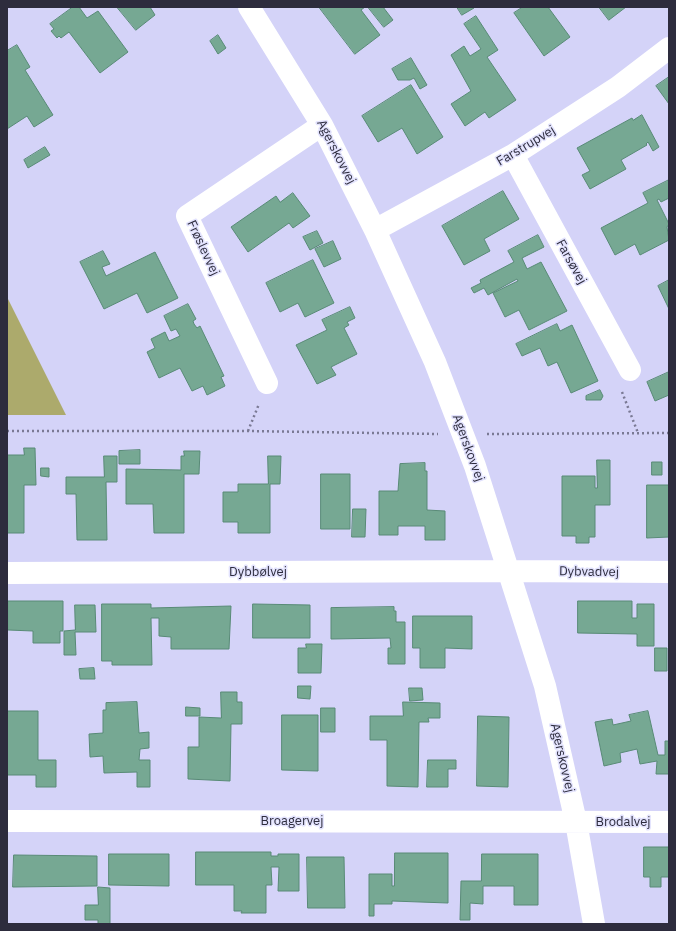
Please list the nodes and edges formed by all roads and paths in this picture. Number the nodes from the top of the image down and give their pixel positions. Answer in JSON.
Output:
{"nodes":[{"id":1,"x":252,"y":8,"type":"edge"},
{"id":2,"x":669,"y":48,"type":"edge"},
{"id":3,"x":322,"y":125,"type":"junction"},
{"id":4,"x":513,"y":155,"type":"junction"},
{"id":5,"x":375,"y":230,"type":"junction"},
{"id":6,"x":630,"y":370,"type":"joint"},
{"id":7,"x":267,"y":383,"type":"joint"},
{"id":8,"x":7,"y":431,"type":"edge"},
{"id":9,"x":248,"y":431,"type":"junction"},
{"id":10,"x":638,"y":433,"type":"junction"},
{"id":11,"x":669,"y":433,"type":"edge"},
{"id":12,"x":509,"y":434,"type":"dead end"},
{"id":13,"x":407,"y":435,"type":"dead end"},
{"id":14,"x":510,"y":571,"type":"junction"},
{"id":15,"x":669,"y":572,"type":"edge"},
{"id":16,"x":7,"y":573,"type":"edge"},
{"id":17,"x":7,"y":821,"type":"edge"},
{"id":18,"x":576,"y":822,"type":"junction"},
{"id":19,"x":669,"y":822,"type":"edge"},
{"id":20,"x":594,"y":924,"type":"edge"}],
"edges":[{"from":1,"to":3,"type":"street","name":"Agerskovvej"},
{"from":2,"to":4,"type":"street","name":"Farstrupvej"},
{"from":3,"to":5,"type":"street","name":"Agerskovvej"},
{"from":3,"to":7,"type":"street","name":"Frøslevvej"},
{"from":4,"to":5,"type":"street","name":"Farstrupvej"},
{"from":4,"to":6,"type":"street","name":"Farsøvej"},
{"from":5,"to":14,"type":"street","name":"Agerskovvej"},
{"from":6,"to":10,"type":"path"},
{"from":7,"to":9,"type":"path"},
{"from":8,"to":9,"type":"path"},
{"from":9,"to":13,"type":"path"},
{"from":10,"to":11,"type":"path"},
{"from":10,"to":12,"type":"path"},
{"from":14,"to":15,"type":"street","name":"Dybvadvej"},
{"from":14,"to":16,"type":"street","name":"Dybbølvej"},
{"from":14,"to":18,"type":"street","name":"Agerskovvej"},
{"from":17,"to":18,"type":"street","name":"Broagervej"},
{"from":18,"to":19,"type":"street","name":"Brodalvej"},
{"from":18,"to":20,"type":"street","name":"Agerskovvej"}]}
